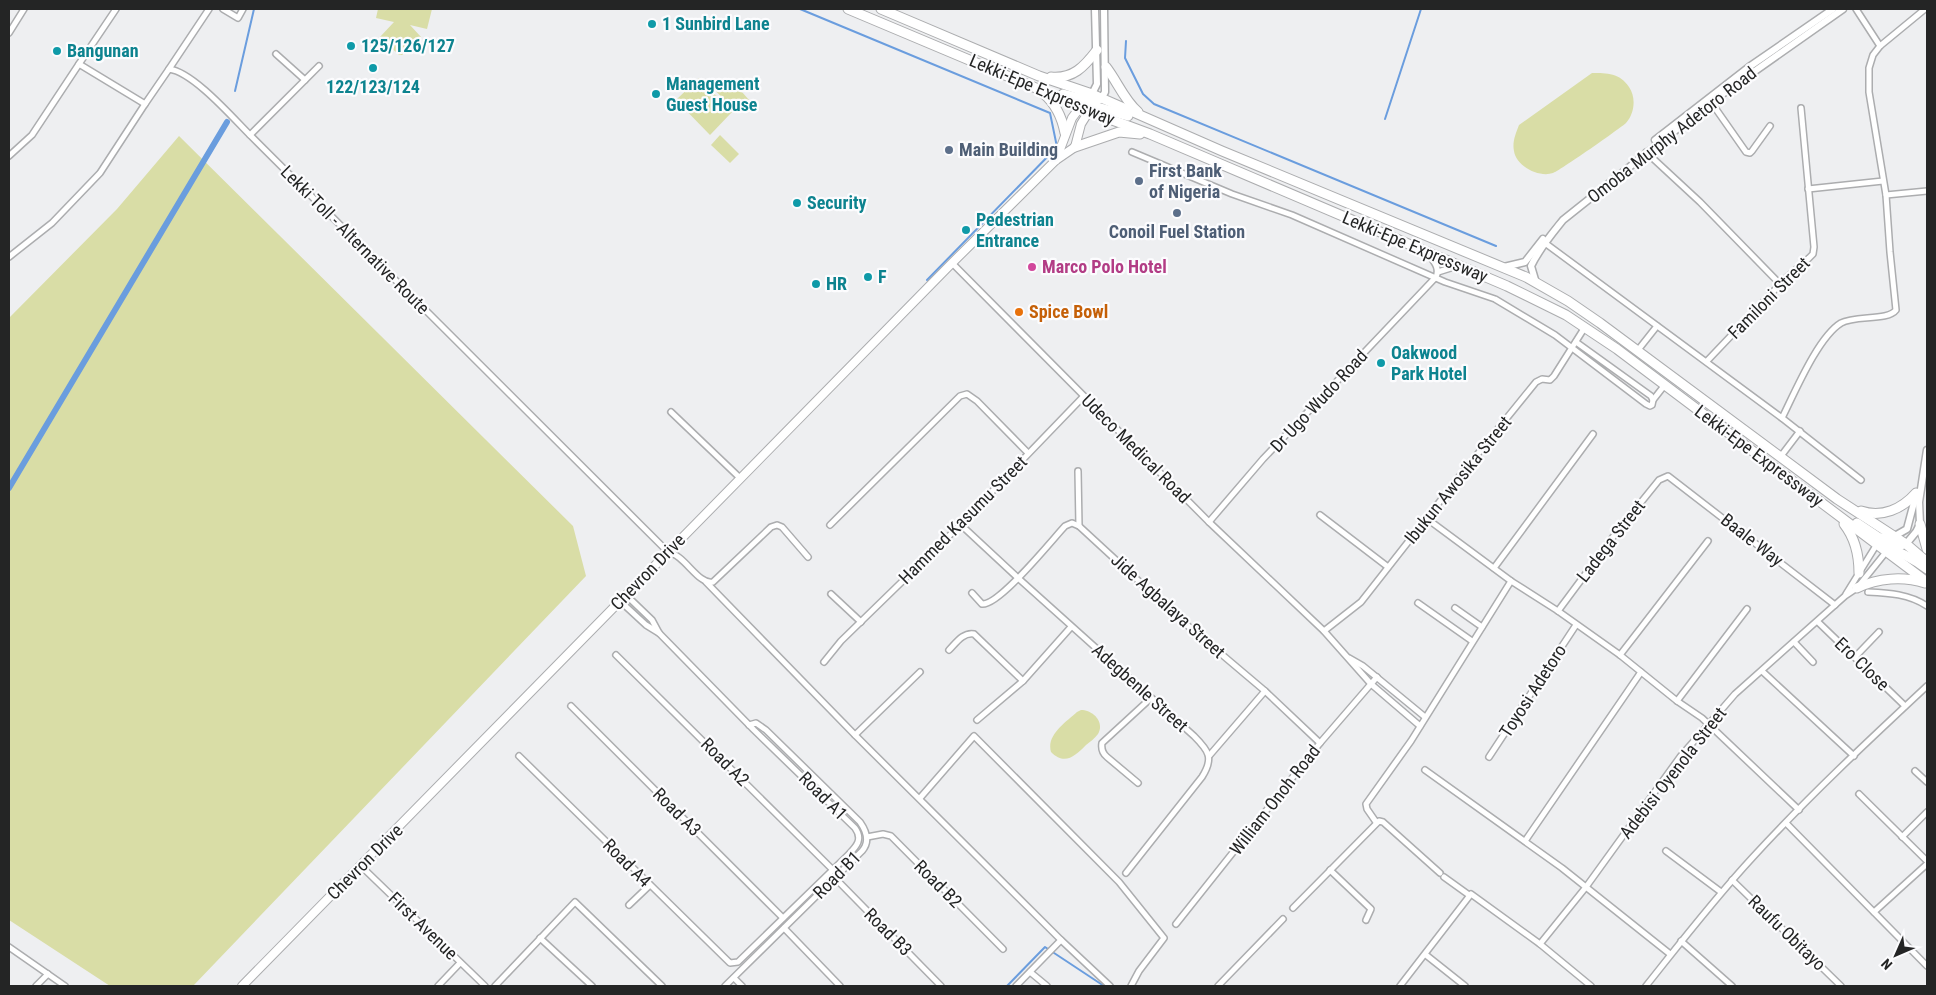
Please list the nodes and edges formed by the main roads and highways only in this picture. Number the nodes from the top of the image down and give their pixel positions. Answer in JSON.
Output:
{"nodes":[{"id":1,"x":848,"y":9,"type":"edge"},
{"id":2,"x":881,"y":9,"type":"edge"},
{"id":3,"x":1097,"y":50,"type":"road end"},
{"id":4,"x":1106,"y":67,"type":"road end"},
{"id":5,"x":990,"y":69,"type":"junction"},
{"id":6,"x":1039,"y":76,"type":"junction"},
{"id":7,"x":1039,"y":90,"type":"junction"},
{"id":8,"x":1088,"y":103,"type":"junction"},
{"id":9,"x":1144,"y":117,"type":"junction"},
{"id":10,"x":1065,"y":133,"type":"junction"},
{"id":11,"x":1150,"y":134,"type":"junction"},
{"id":12,"x":1075,"y":147,"type":"junction"},
{"id":13,"x":1222,"y":151,"type":"junction"},
{"id":14,"x":1056,"y":160,"type":"junction"},
{"id":15,"x":1768,"y":463,"type":"junction"},
{"id":16,"x":1916,"y":493,"type":"road end"},
{"id":17,"x":1837,"y":499,"type":"junction"},
{"id":18,"x":1832,"y":511,"type":"junction"},
{"id":19,"x":1920,"y":524,"type":"road end"},
{"id":20,"x":1891,"y":538,"type":"junction"},
{"id":21,"x":1927,"y":549,"type":"edge"},
{"id":22,"x":1891,"y":551,"type":"junction"},
{"id":23,"x":1927,"y":562,"type":"edge"},
{"id":24,"x":1927,"y":569,"type":"edge"},
{"id":25,"x":1859,"y":573,"type":"road end"},
{"id":26,"x":1927,"y":582,"type":"edge"},
{"id":27,"x":1857,"y":588,"type":"road end"},
{"id":28,"x":242,"y":986,"type":"edge"}],
"edges":[{"from":1,"to":5,"type":"highway","name":"Lekki-Epe Expressway"},
{"from":2,"to":6,"type":"highway","name":"Lekki-Epe Expressway"},
{"from":3,"to":6,"type":"highway"},
{"from":4,"to":9,"type":"highway"},
{"from":5,"to":7,"type":"highway","name":"Lekki-Epe Expressway"},
{"from":5,"to":8,"type":"highway"},
{"from":6,"to":8,"type":"highway","name":"Lekki-Epe Expressway"},
{"from":7,"to":8,"type":"highway","name":"Lekki-Epe Expressway"},
{"from":7,"to":10,"type":"highway"},
{"from":8,"to":9,"type":"highway","name":"Lekki-Epe Expressway"},
{"from":8,"to":10,"type":"main road","name":"Chevron Drive"},
{"from":8,"to":11,"type":"highway","name":"Lekki-Epe Expressway"},
{"from":8,"to":12,"type":"main road"},
{"from":8,"to":13,"type":"highway"},
{"from":9,"to":13,"type":"highway","name":"Lekki-Epe Expressway"},
{"from":10,"to":14,"type":"main road","name":"Chevron Drive"},
{"from":11,"to":12,"type":"highway"},
{"from":11,"to":15,"type":"highway","name":"Lekki-Epe Expressway"},
{"from":12,"to":14,"type":"main road","name":"Chevron Drive"},
{"from":13,"to":17,"type":"highway","name":"Lekki-Epe Expressway"},
{"from":14,"to":28,"type":"main road","name":"Chevron Drive"},
{"from":15,"to":18,"type":"highway","name":"Lekki-Epe Expressway"},
{"from":15,"to":20,"type":"highway"},
{"from":16,"to":17,"type":"highway"},
{"from":17,"to":20,"type":"highway","name":"Lekki-Epe Expressway"},
{"from":18,"to":22,"type":"highway","name":"Lekki-Epe Expressway"},
{"from":18,"to":25,"type":"highway"},
{"from":19,"to":21,"type":"highway"},
{"from":20,"to":23,"type":"highway"},
{"from":22,"to":24,"type":"highway"},
{"from":22,"to":26,"type":"highway","name":"Lekki-Epe Expressway"},
{"from":26,"to":27,"type":"highway"}]}
